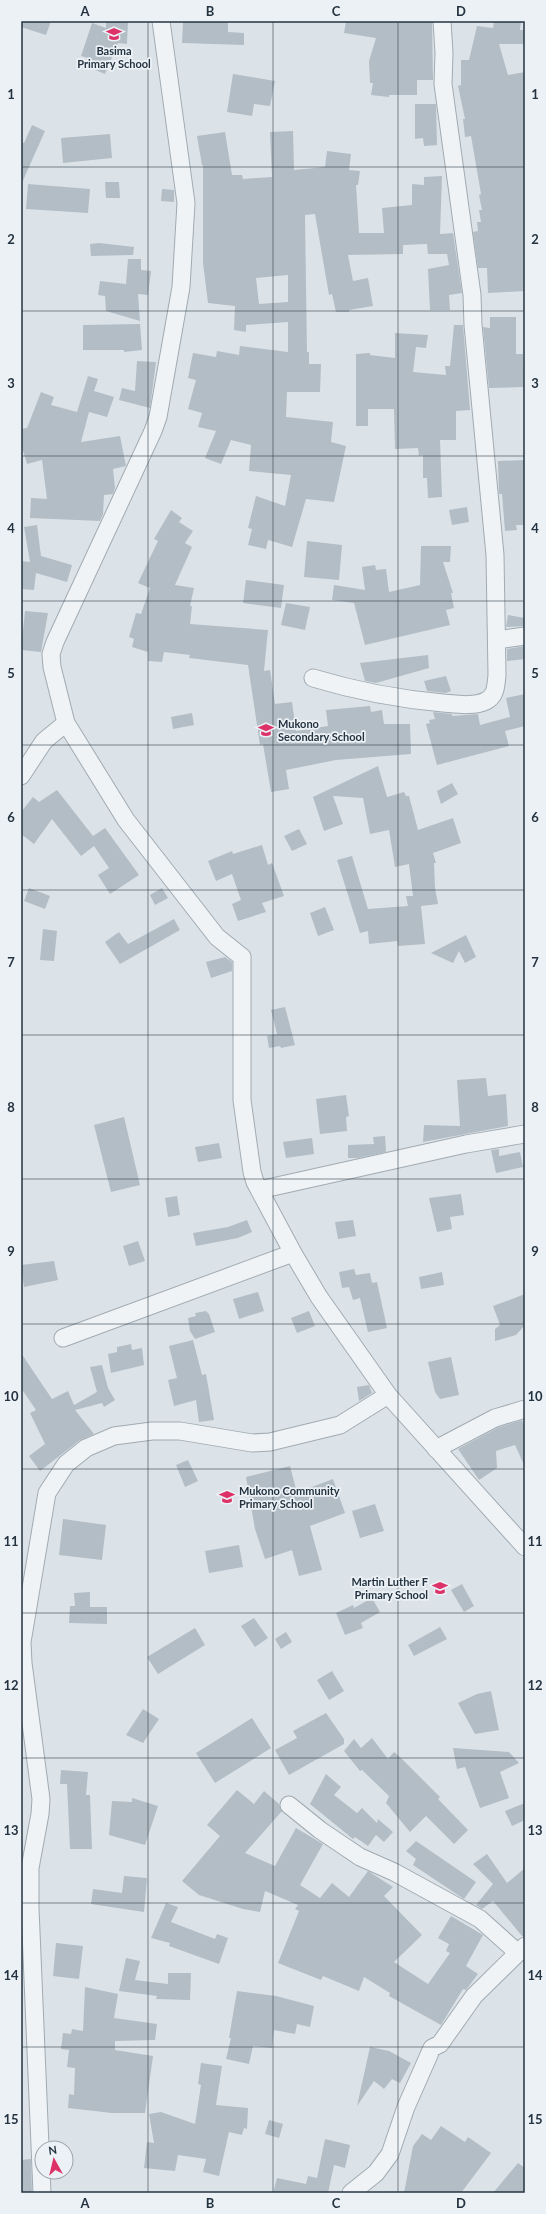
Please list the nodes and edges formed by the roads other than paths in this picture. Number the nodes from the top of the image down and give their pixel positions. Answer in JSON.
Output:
{"nodes":[{"id":1,"x":161,"y":21,"type":"edge"},
{"id":2,"x":442,"y":21,"type":"edge"},
{"id":3,"x":525,"y":636,"type":"edge"},
{"id":4,"x":497,"y":640,"type":"junction"},
{"id":5,"x":313,"y":678,"type":"dead end"},
{"id":6,"x":66,"y":723,"type":"junction"},
{"id":7,"x":21,"y":776,"type":"edge"},
{"id":8,"x":525,"y":1134,"type":"edge"},
{"id":9,"x":259,"y":1190,"type":"junction"},
{"id":10,"x":292,"y":1253,"type":"junction"},
{"id":11,"x":62,"y":1338,"type":"dead end"},
{"id":12,"x":388,"y":1396,"type":"junction"},
{"id":13,"x":525,"y":1409,"type":"edge"},
{"id":14,"x":436,"y":1449,"type":"junction"},
{"id":15,"x":525,"y":1547,"type":"edge"},
{"id":16,"x":289,"y":1805,"type":"dead end"},
{"id":17,"x":521,"y":1949,"type":"edge"},
{"id":18,"x":42,"y":2193,"type":"edge"},
{"id":19,"x":351,"y":2193,"type":"edge"}],
"edges":[{"from":1,"to":6,"type":"street"},
{"from":2,"to":4,"type":"street"},
{"from":3,"to":4,"type":"street"},
{"from":4,"to":5,"type":"street"},
{"from":6,"to":7,"type":"street"},
{"from":6,"to":9,"type":"street"},
{"from":8,"to":9,"type":"street"},
{"from":9,"to":10,"type":"street"},
{"from":10,"to":11,"type":"street"},
{"from":10,"to":12,"type":"street"},
{"from":12,"to":14,"type":"street"},
{"from":12,"to":18,"type":"street"},
{"from":13,"to":14,"type":"street"},
{"from":14,"to":15,"type":"street"},
{"from":16,"to":17,"type":"street"},
{"from":17,"to":19,"type":"street"}]}
